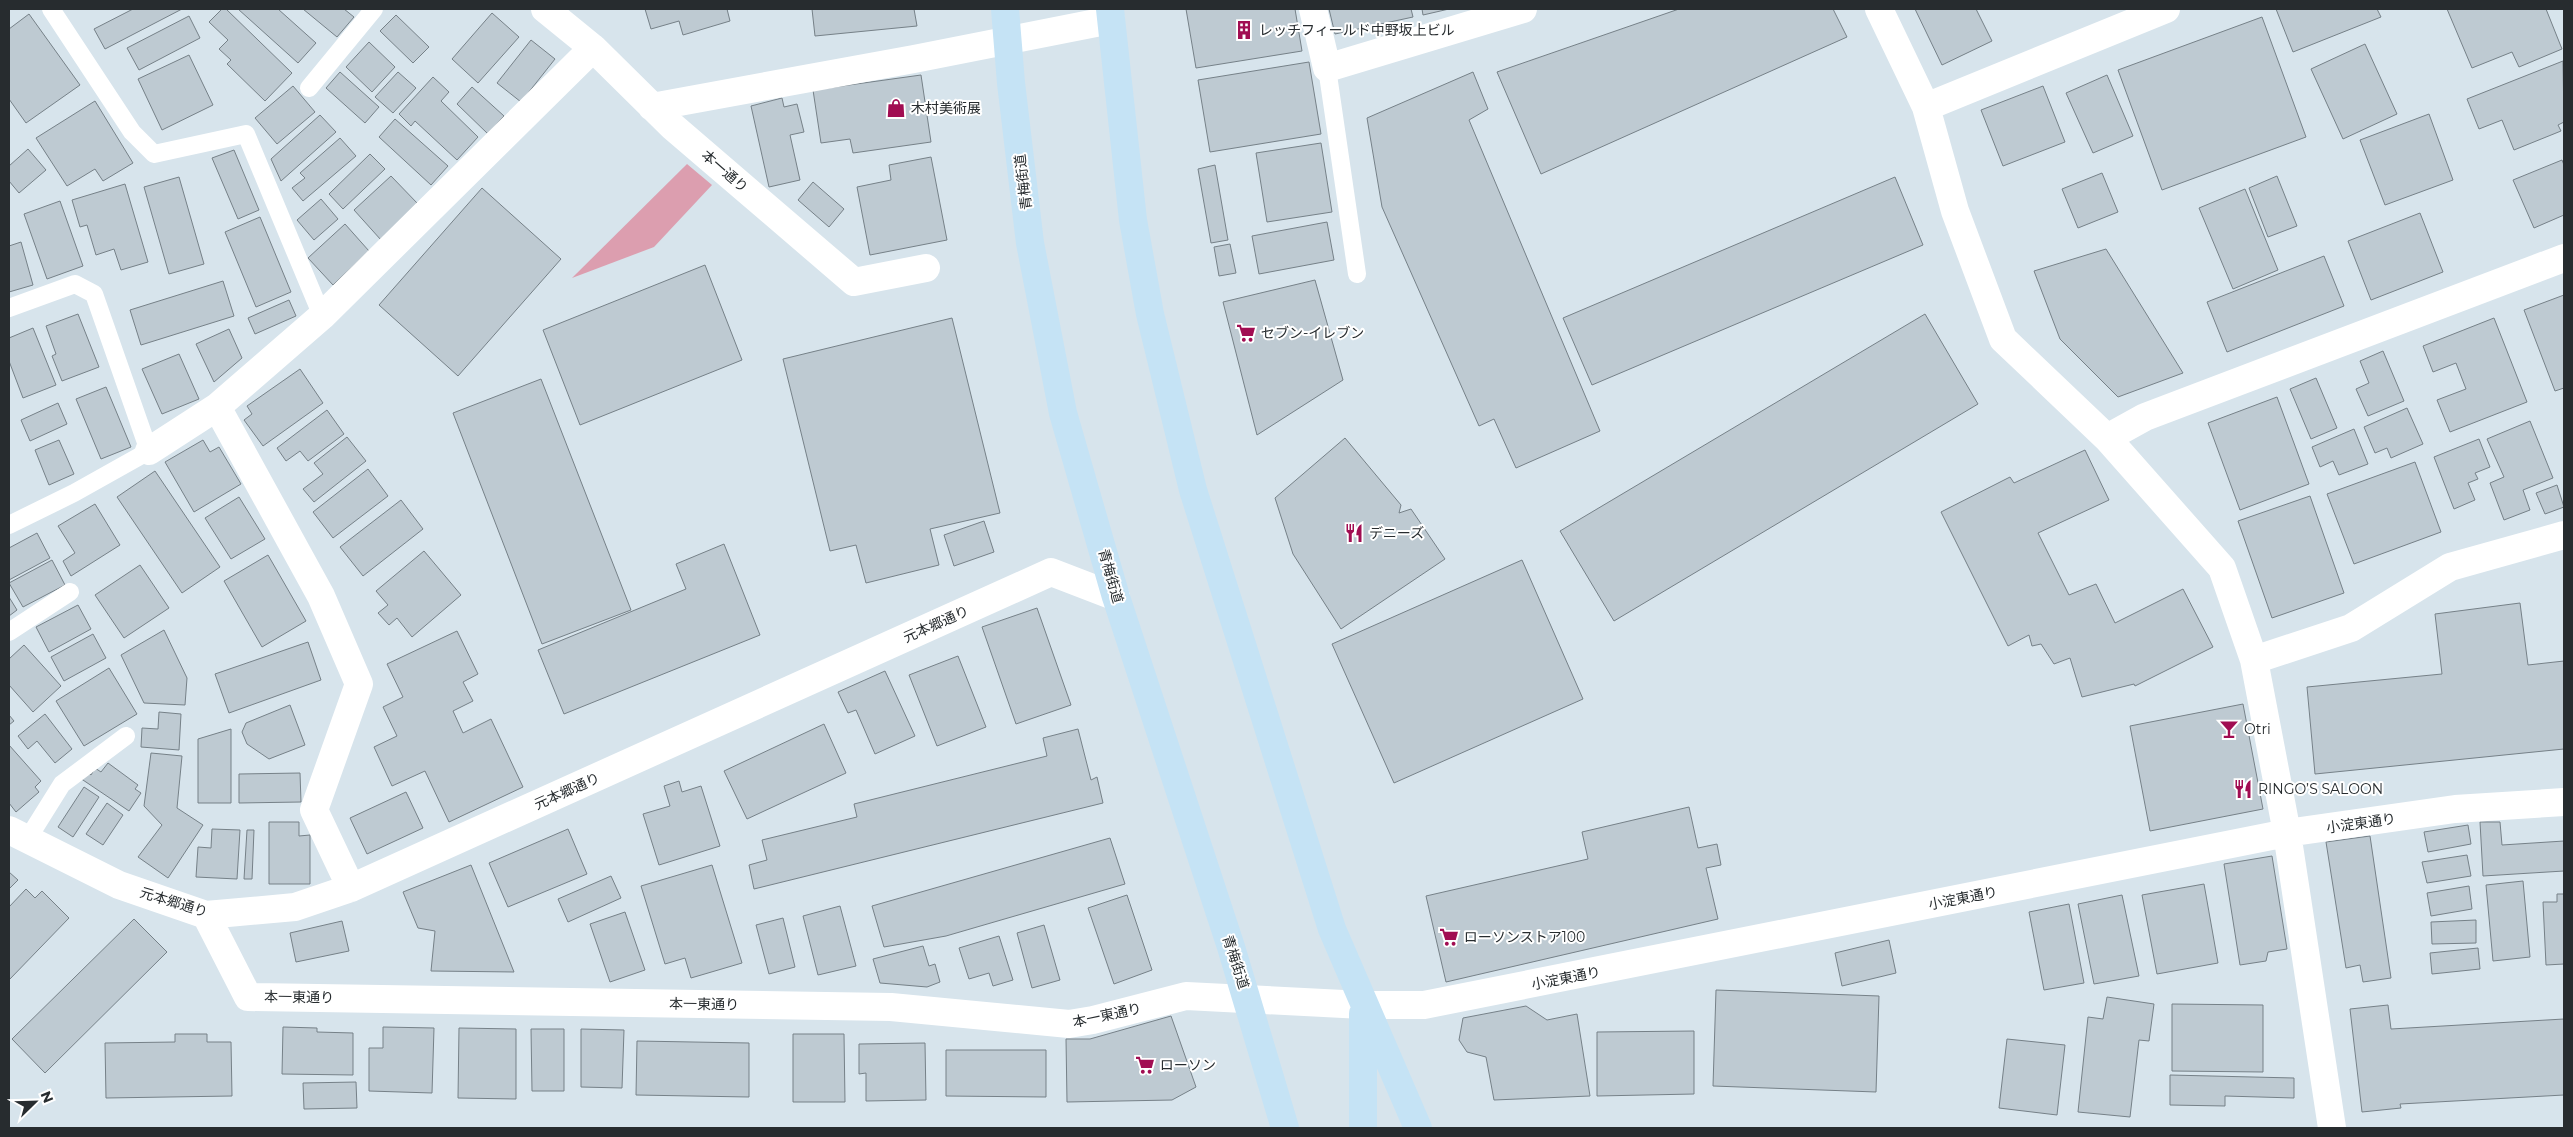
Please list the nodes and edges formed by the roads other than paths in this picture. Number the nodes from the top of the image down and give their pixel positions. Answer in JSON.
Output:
{"nodes":[{"id":1,"x":51,"y":9,"type":"edge"},
{"id":2,"x":374,"y":9,"type":"edge"},
{"id":3,"x":545,"y":9,"type":"edge"},
{"id":4,"x":1005,"y":9,"type":"edge"},
{"id":5,"x":1312,"y":9,"type":"edge"},
{"id":6,"x":1523,"y":9,"type":"edge"},
{"id":7,"x":1879,"y":9,"type":"edge"},
{"id":8,"x":2166,"y":9,"type":"edge"},
{"id":9,"x":1110,"y":14,"type":"edge"},
{"id":10,"x":1008,"y":39,"type":"junction"},
{"id":11,"x":593,"y":48,"type":"junction"},
{"id":12,"x":1327,"y":68,"type":"junction"},
{"id":13,"x":309,"y":88,"type":"dead end"},
{"id":14,"x":652,"y":107,"type":"junction"},
{"id":15,"x":1926,"y":107,"type":"junction"},
{"id":16,"x":2564,"y":258,"type":"edge"},
{"id":17,"x":926,"y":268,"type":"dead end"},
{"id":18,"x":1358,"y":274,"type":"dead end"},
{"id":19,"x":9,"y":308,"type":"edge"},
{"id":20,"x":322,"y":316,"type":"junction"},
{"id":21,"x":216,"y":407,"type":"junction"},
{"id":22,"x":2107,"y":438,"type":"junction"},
{"id":23,"x":148,"y":451,"type":"junction"},
{"id":24,"x":9,"y":525,"type":"edge"},
{"id":25,"x":2564,"y":535,"type":"edge"},
{"id":26,"x":70,"y":592,"type":"dead end"},
{"id":27,"x":1116,"y":597,"type":"junction"},
{"id":28,"x":9,"y":632,"type":"edge"},
{"id":29,"x":2254,"y":660,"type":"junction"},
{"id":30,"x":126,"y":736,"type":"dead end"},
{"id":31,"x":2564,"y":802,"type":"edge"},
{"id":32,"x":2287,"y":833,"type":"junction"},
{"id":33,"x":18,"y":835,"type":"edge"},
{"id":34,"x":351,"y":888,"type":"junction"},
{"id":35,"x":206,"y":914,"type":"junction"},
{"id":36,"x":1248,"y":998,"type":"junction"},
{"id":37,"x":1363,"y":1005,"type":"junction"},
{"id":38,"x":1362,"y":1126,"type":"edge"},
{"id":39,"x":1418,"y":1126,"type":"edge"},
{"id":40,"x":1285,"y":1127,"type":"edge"},
{"id":41,"x":2332,"y":1128,"type":"edge"}],
"edges":[{"from":1,"to":20,"type":"lane"},
{"from":2,"to":13,"type":"lane"},
{"from":3,"to":11,"type":"street","name":"本一通り"},
{"from":4,"to":10,"type":"main road","name":"青梅街道"},
{"from":5,"to":12,"type":"street"},
{"from":6,"to":12,"type":"street"},
{"from":7,"to":15,"type":"street"},
{"from":8,"to":15,"type":"street"},
{"from":9,"to":10,"type":"street"},
{"from":9,"to":37,"type":"main road"},
{"from":10,"to":14,"type":"street"},
{"from":10,"to":27,"type":"main road","name":"青梅街道"},
{"from":11,"to":14,"type":"street","name":"本一通り"},
{"from":11,"to":20,"type":"street"},
{"from":12,"to":18,"type":"lane"},
{"from":14,"to":17,"type":"street","name":"本一通り"},
{"from":15,"to":22,"type":"street"},
{"from":16,"to":22,"type":"street"},
{"from":19,"to":23,"type":"lane"},
{"from":20,"to":21,"type":"street"},
{"from":21,"to":23,"type":"street"},
{"from":21,"to":34,"type":"street"},
{"from":22,"to":29,"type":"street"},
{"from":23,"to":24,"type":"lane"},
{"from":25,"to":29,"type":"street"},
{"from":26,"to":28,"type":"lane"},
{"from":27,"to":34,"type":"street","name":"元本郷通り"},
{"from":27,"to":36,"type":"main road","name":"青梅街道"},
{"from":29,"to":32,"type":"street"},
{"from":30,"to":33,"type":"lane"},
{"from":31,"to":32,"type":"street","name":"小淀東通り"},
{"from":32,"to":37,"type":"street","name":"小淀東通り"},
{"from":32,"to":41,"type":"street"},
{"from":33,"to":35,"type":"street","name":"元本郷通り"},
{"from":34,"to":35,"type":"street","name":"元本郷通り"},
{"from":35,"to":36,"type":"street","name":"本一東通り"},
{"from":36,"to":37,"type":"street","name":"小淀東通り"},
{"from":36,"to":40,"type":"main road","name":"青梅街道"},
{"from":37,"to":38,"type":"main road"},
{"from":37,"to":39,"type":"main road"}]}
